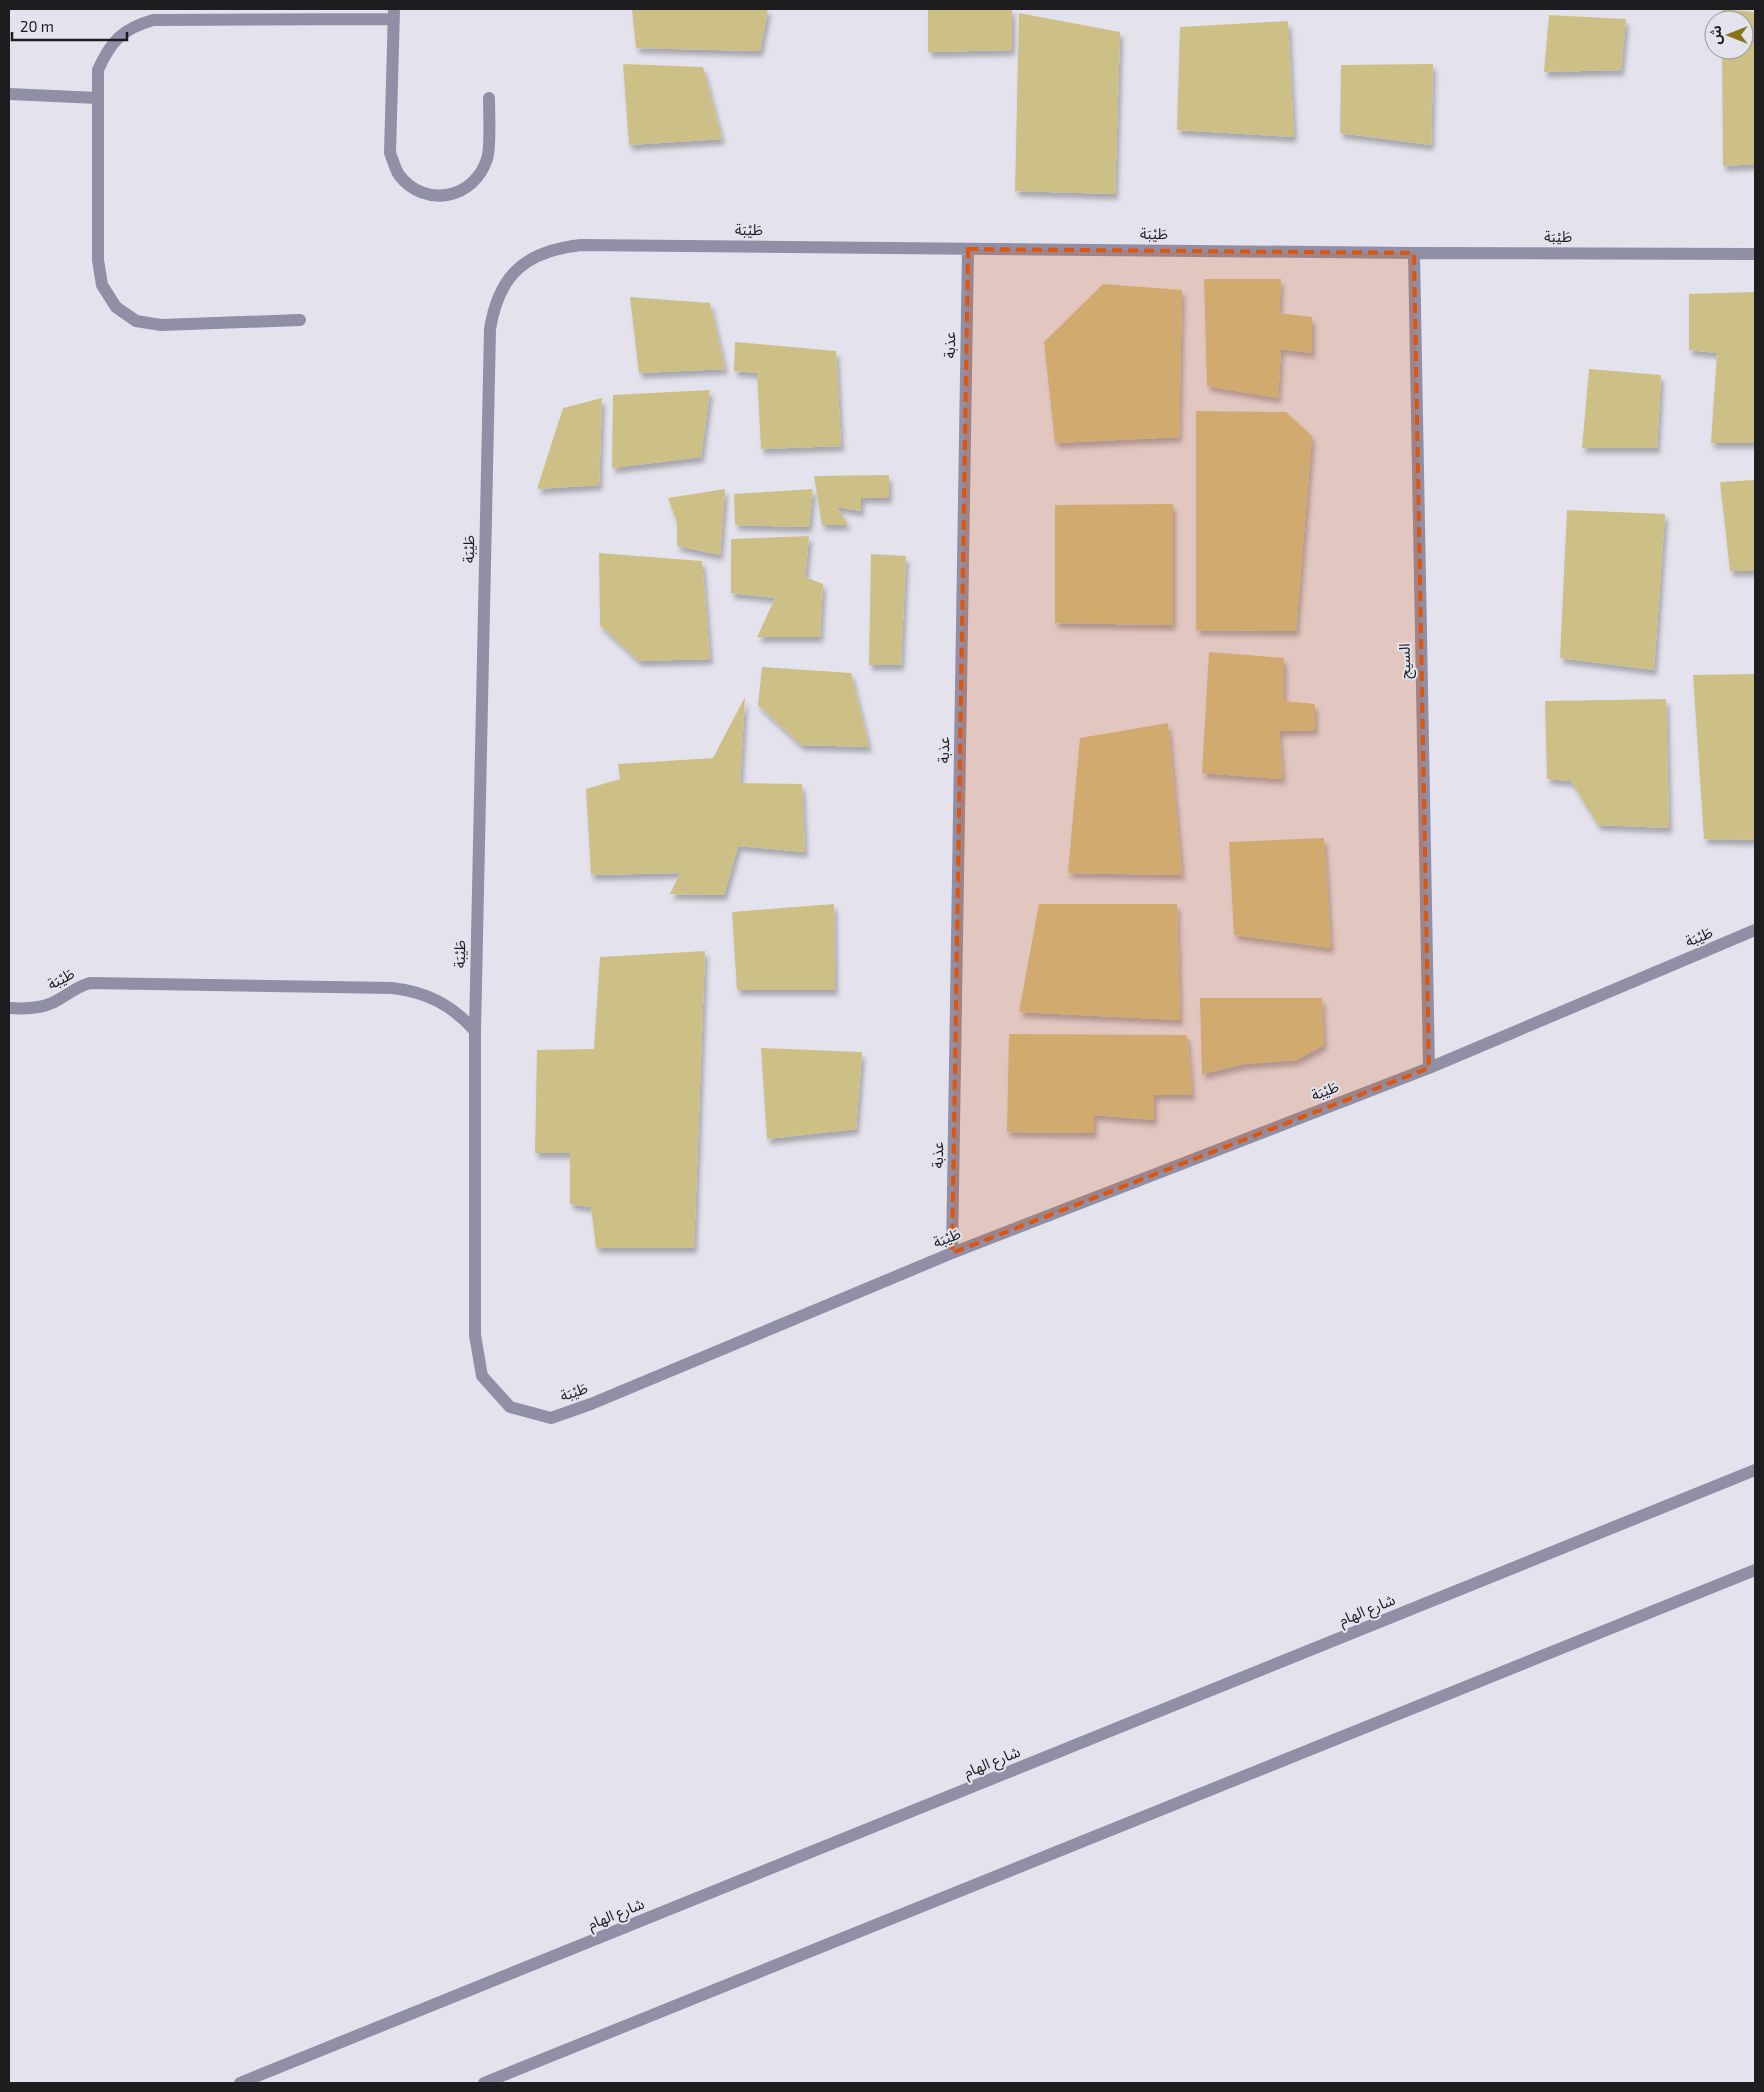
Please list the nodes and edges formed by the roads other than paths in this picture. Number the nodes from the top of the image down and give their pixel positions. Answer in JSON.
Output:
{"nodes":[{"id":1,"x":394,"y":14,"type":"edge"},
{"id":2,"x":9,"y":94,"type":"edge"},
{"id":3,"x":98,"y":98,"type":"junction"},
{"id":4,"x":489,"y":98,"type":"dead end"},
{"id":5,"x":968,"y":249,"type":"junction"},
{"id":6,"x":1414,"y":253,"type":"junction"},
{"id":7,"x":1755,"y":254,"type":"edge"},
{"id":8,"x":300,"y":320,"type":"dead end"},
{"id":9,"x":1755,"y":930,"type":"edge"},
{"id":10,"x":9,"y":1008,"type":"edge"},
{"id":11,"x":475,"y":1031,"type":"junction"},
{"id":12,"x":1429,"y":1068,"type":"junction"},
{"id":13,"x":952,"y":1253,"type":"junction"},
{"id":14,"x":1755,"y":1470,"type":"edge"},
{"id":15,"x":1755,"y":1570,"type":"edge"},
{"id":16,"x":240,"y":2083,"type":"edge"},
{"id":17,"x":484,"y":2083,"type":"edge"}],
"edges":[{"from":1,"to":3,"type":"street"},
{"from":1,"to":4,"type":"street"},
{"from":2,"to":3,"type":"street"},
{"from":3,"to":8,"type":"street"},
{"from":5,"to":6,"type":"street","name":"طَيْبَة"},
{"from":5,"to":11,"type":"street","name":"طَيْبَة"},
{"from":5,"to":13,"type":"street","name":"عذبة"},
{"from":6,"to":7,"type":"street","name":"طَيْبَة"},
{"from":6,"to":12,"type":"street","name":"السيج"},
{"from":9,"to":12,"type":"street","name":"طَيْبَة"},
{"from":10,"to":11,"type":"street","name":"طَيْبَة"},
{"from":11,"to":13,"type":"street","name":"طَيْبَة"},
{"from":12,"to":13,"type":"street","name":"طَيْبَة"},
{"from":14,"to":16,"type":"street","name":"شارع الهام"},
{"from":15,"to":17,"type":"street"}]}
